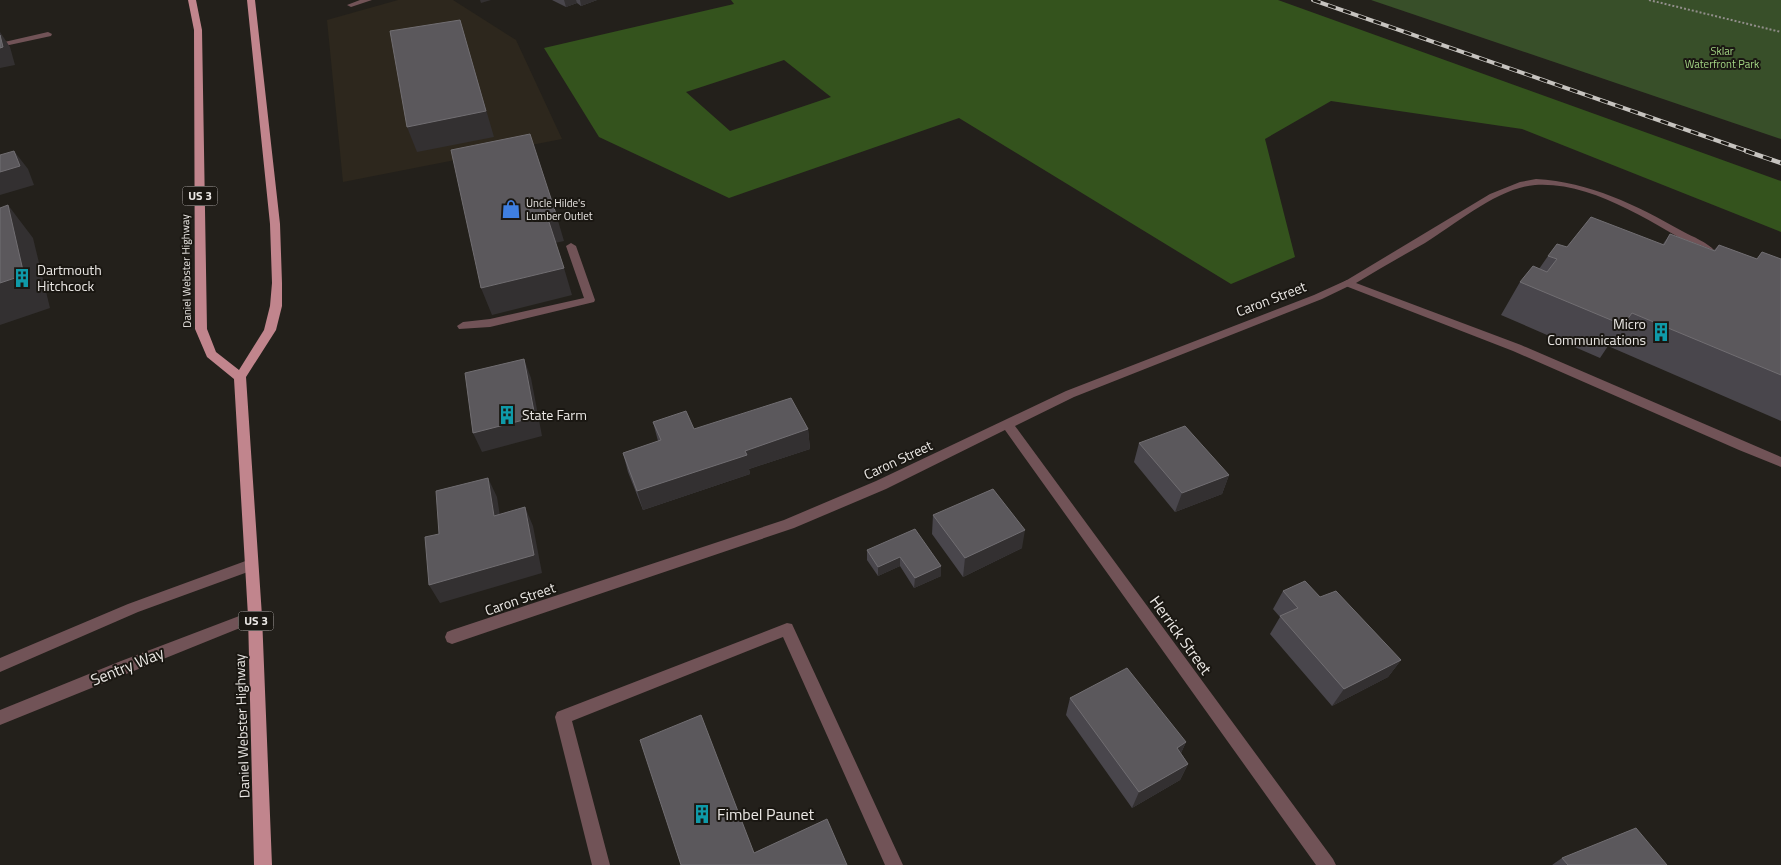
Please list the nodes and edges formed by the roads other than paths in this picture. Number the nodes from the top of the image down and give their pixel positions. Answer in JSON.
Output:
{"nodes":[{"id":1,"x":192,"y":0,"type":"edge"},
{"id":2,"x":251,"y":0,"type":"edge"},
{"id":3,"x":368,"y":0,"type":"edge"},
{"id":4,"x":350,"y":5,"type":"dead end"},
{"id":5,"x":48,"y":34,"type":"dead end"},
{"id":6,"x":0,"y":45,"type":"edge"},
{"id":7,"x":570,"y":246,"type":"dead end"},
{"id":8,"x":1723,"y":258,"type":"edge"},
{"id":9,"x":1347,"y":283,"type":"junction"},
{"id":10,"x":463,"y":326,"type":"dead end"},
{"id":11,"x":240,"y":377,"type":"junction"},
{"id":12,"x":1008,"y":425,"type":"junction"},
{"id":13,"x":1781,"y":462,"type":"edge"},
{"id":14,"x":250,"y":565,"type":"junction"},
{"id":15,"x":256,"y":616,"type":"junction"},
{"id":16,"x":452,"y":637,"type":"dead end"},
{"id":17,"x":0,"y":665,"type":"edge"},
{"id":18,"x":0,"y":718,"type":"edge"},
{"id":19,"x":263,"y":865,"type":"edge"},
{"id":20,"x":601,"y":865,"type":"edge"},
{"id":21,"x":894,"y":865,"type":"edge"},
{"id":22,"x":1328,"y":865,"type":"edge"}],
"edges":[{"from":1,"to":11,"type":"main road","name":"Daniel Webster Highway","number":"US 3"},
{"from":2,"to":11,"type":"main road"},
{"from":3,"to":4,"type":"street"},
{"from":5,"to":6,"type":"street"},
{"from":7,"to":10,"type":"street"},
{"from":8,"to":9,"type":"street","name":"Caron Street"},
{"from":9,"to":12,"type":"street","name":"Caron Street"},
{"from":9,"to":13,"type":"street"},
{"from":11,"to":14,"type":"main road","name":"Daniel Webster Highway","number":"US 3"},
{"from":12,"to":16,"type":"street","name":"Caron Street"},
{"from":12,"to":22,"type":"street","name":"Herrick Street"},
{"from":14,"to":15,"type":"main road","name":"Daniel Webster Highway","number":"US 3"},
{"from":14,"to":17,"type":"street"},
{"from":15,"to":18,"type":"street","name":"Sentry Way"},
{"from":15,"to":19,"type":"main road","name":"Daniel Webster Highway","number":"US 3"},
{"from":20,"to":21,"type":"street"}]}
